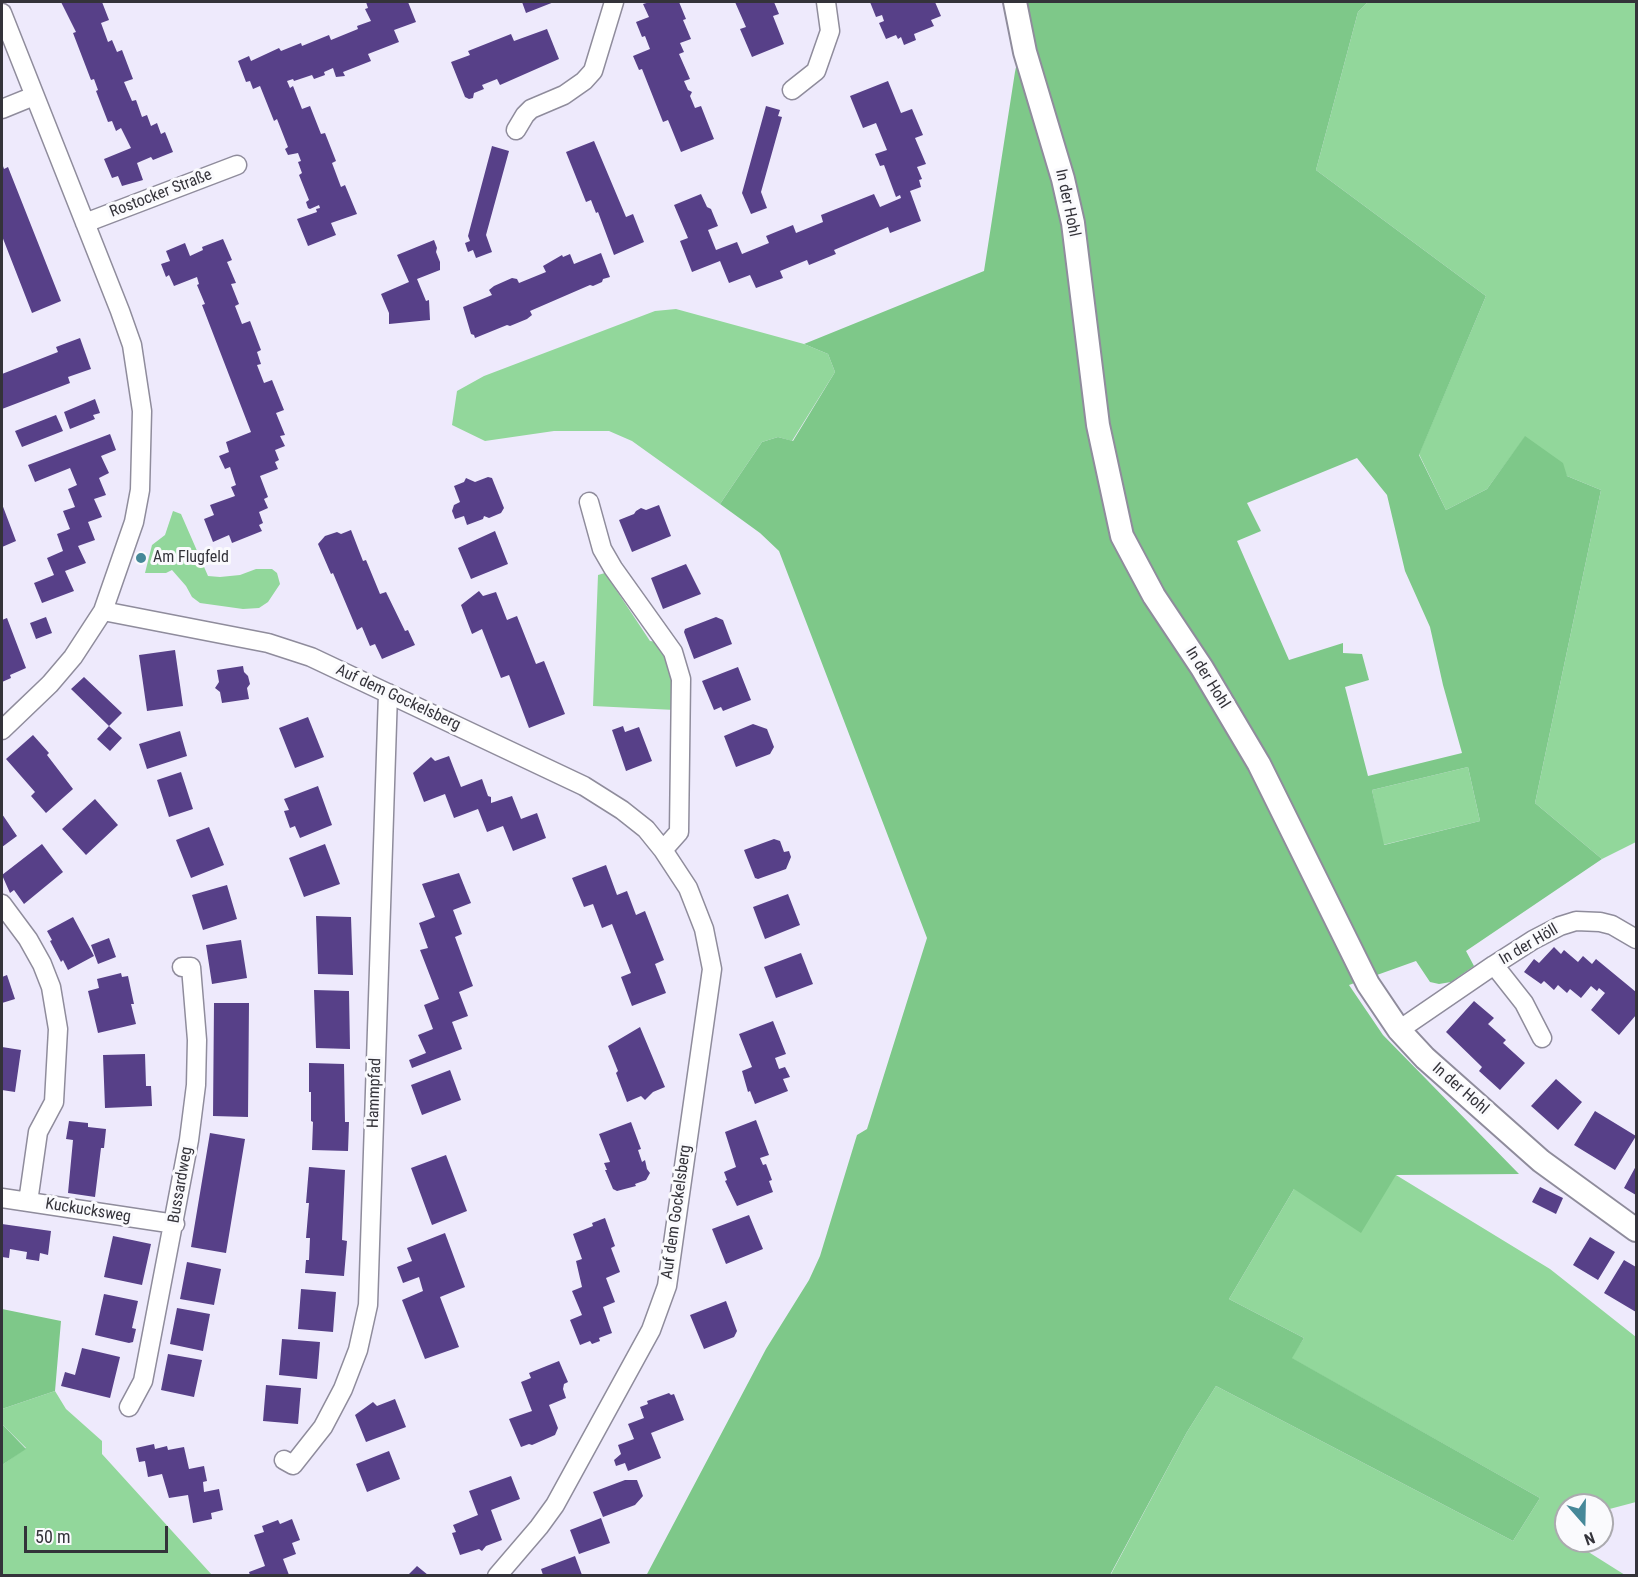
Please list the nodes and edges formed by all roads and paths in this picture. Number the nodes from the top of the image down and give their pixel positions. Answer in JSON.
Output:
{"nodes":[{"id":1,"x":614,"y":2,"type":"edge"},
{"id":2,"x":826,"y":2,"type":"edge"},
{"id":3,"x":1015,"y":2,"type":"edge"},
{"id":4,"x":2,"y":13,"type":"edge"},
{"id":5,"x":792,"y":90,"type":"dead end"},
{"id":6,"x":34,"y":96,"type":"junction"},
{"id":7,"x":2,"y":109,"type":"edge"},
{"id":8,"x":516,"y":130,"type":"dead end"},
{"id":9,"x":237,"y":165,"type":"dead end"},
{"id":10,"x":85,"y":223,"type":"junction"},
{"id":11,"x":589,"y":502,"type":"dead end"},
{"id":12,"x":103,"y":611,"type":"junction"},
{"id":13,"x":388,"y":693,"type":"junction"},
{"id":14,"x":2,"y":730,"type":"edge"},
{"id":15,"x":663,"y":850,"type":"junction"},
{"id":16,"x":2,"y":904,"type":"edge"},
{"id":17,"x":1635,"y":935,"type":"edge"},
{"id":18,"x":1494,"y":965,"type":"junction"},
{"id":19,"x":182,"y":967,"type":"dead end"},
{"id":20,"x":1399,"y":1030,"type":"junction"},
{"id":21,"x":1542,"y":1038,"type":"dead end"},
{"id":22,"x":2,"y":1198,"type":"edge"},
{"id":23,"x":28,"y":1202,"type":"junction"},
{"id":24,"x":175,"y":1224,"type":"junction"},
{"id":25,"x":1636,"y":1230,"type":"edge"},
{"id":26,"x":129,"y":1407,"type":"dead end"},
{"id":27,"x":284,"y":1460,"type":"dead end"},
{"id":28,"x":497,"y":1575,"type":"edge"}],
"edges":[{"from":1,"to":8,"type":"street"},
{"from":2,"to":5,"type":"street"},
{"from":3,"to":20,"type":"street","name":"In der Hohl"},
{"from":4,"to":6,"type":"street"},
{"from":6,"to":7,"type":"street"},
{"from":6,"to":10,"type":"street"},
{"from":9,"to":10,"type":"street","name":"Rostocker Straße"},
{"from":10,"to":12,"type":"street"},
{"from":11,"to":15,"type":"street"},
{"from":12,"to":13,"type":"street","name":"Auf dem Gockelsberg"},
{"from":12,"to":14,"type":"street"},
{"from":13,"to":15,"type":"street","name":"Auf dem Gockelsberg"},
{"from":13,"to":27,"type":"street","name":"Hammpfad"},
{"from":15,"to":28,"type":"street","name":"Auf dem Gockelsberg"},
{"from":16,"to":23,"type":"street"},
{"from":17,"to":18,"type":"street","name":"In der Höll"},
{"from":18,"to":20,"type":"street","name":"In der Höll"},
{"from":18,"to":21,"type":"street","name":"In der Höll"},
{"from":19,"to":24,"type":"street","name":"Bussardweg"},
{"from":20,"to":25,"type":"street","name":"In der Hohl"},
{"from":22,"to":23,"type":"street","name":"Kuckucksweg"},
{"from":23,"to":24,"type":"street","name":"Kuckucksweg"},
{"from":24,"to":26,"type":"street","name":"Bussardweg"}]}
